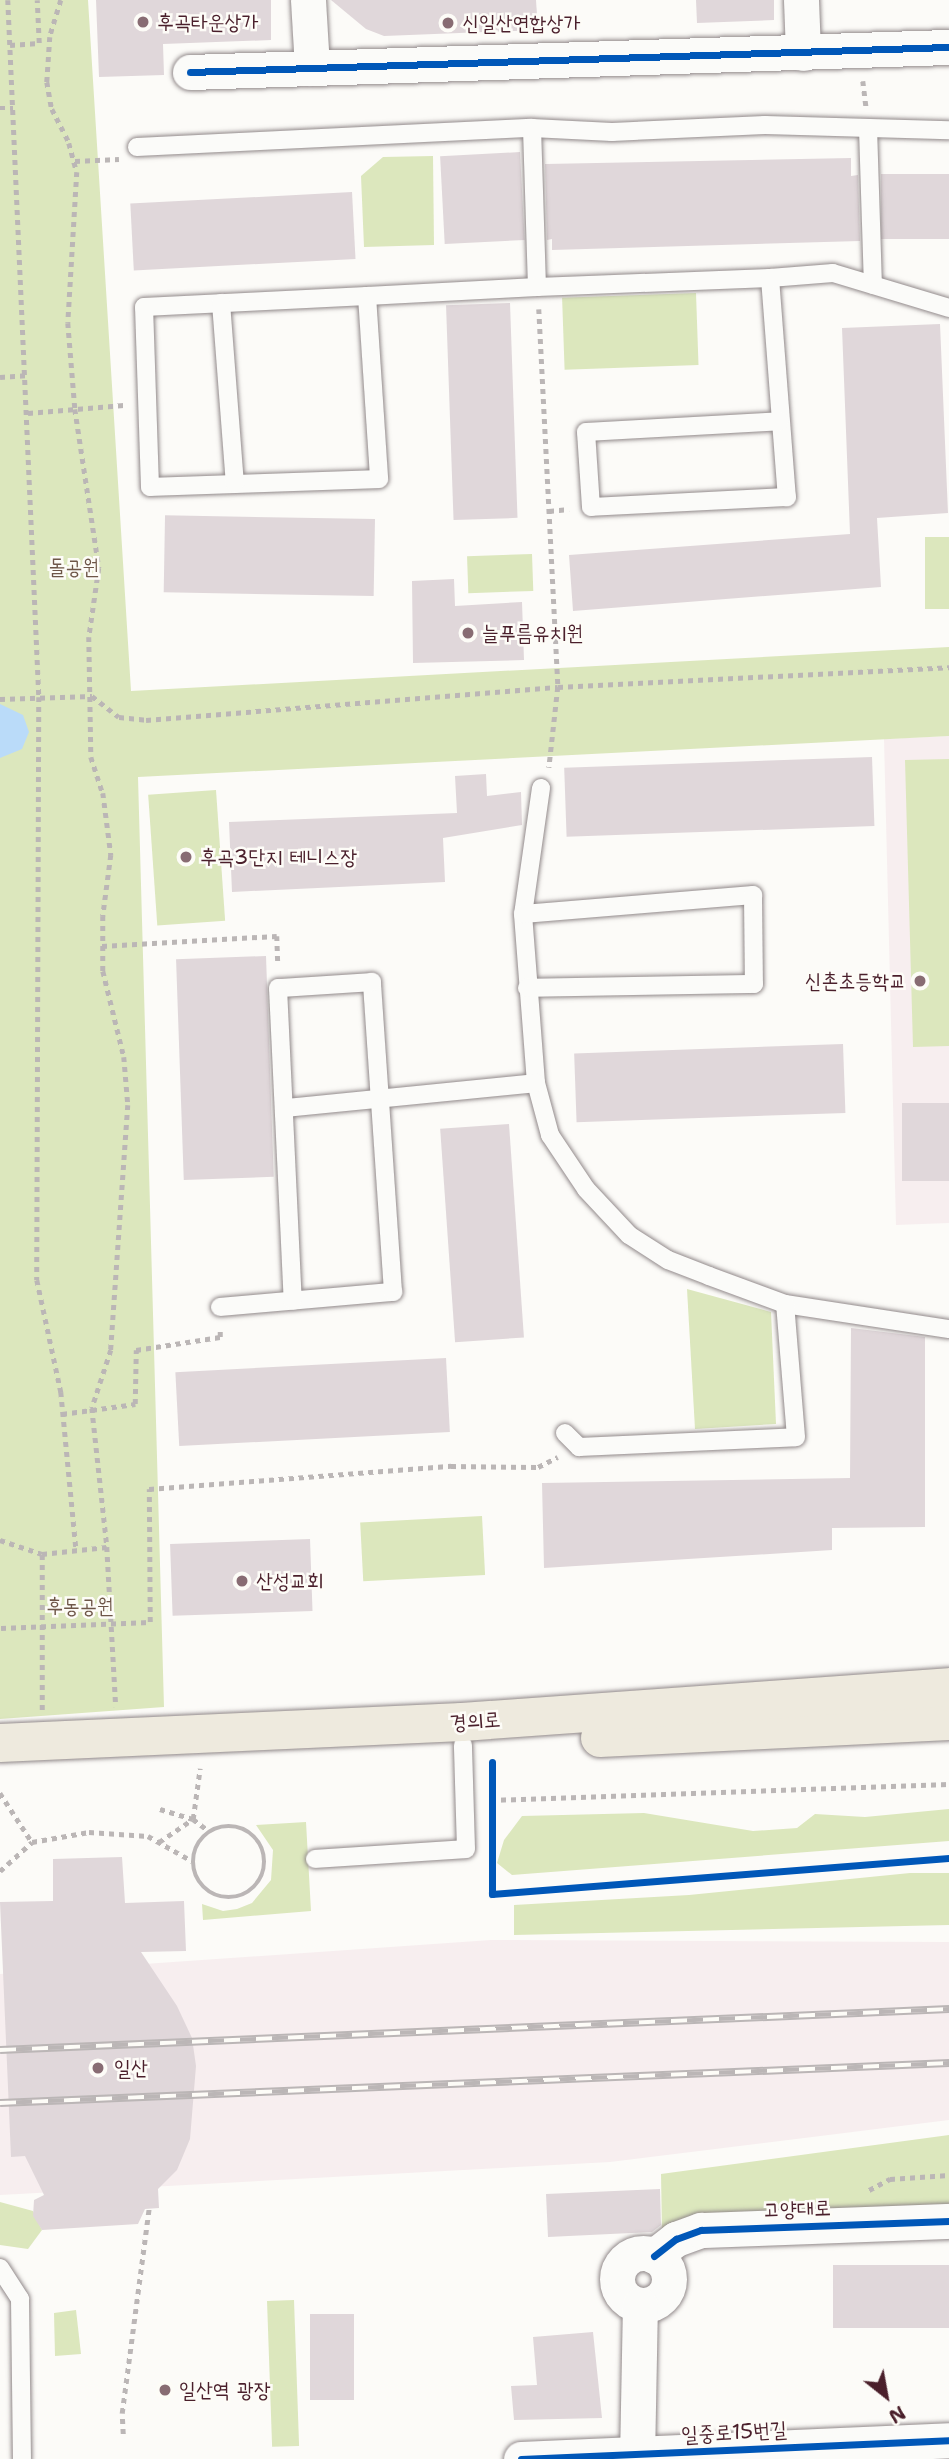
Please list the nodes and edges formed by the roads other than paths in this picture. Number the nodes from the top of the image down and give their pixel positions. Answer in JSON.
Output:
{"nodes":[{"id":1,"x":308,"y":0,"type":"edge"},
{"id":2,"x":801,"y":0,"type":"edge"},
{"id":3,"x":949,"y":47,"type":"edge"},
{"id":4,"x":803,"y":53,"type":"junction"},
{"id":5,"x":312,"y":68,"type":"junction"},
{"id":6,"x":190,"y":72,"type":"dead end"},
{"id":7,"x":532,"y":128,"type":"junction"},
{"id":8,"x":868,"y":128,"type":"junction"},
{"id":9,"x":949,"y":130,"type":"edge"},
{"id":10,"x":137,"y":147,"type":"road end"},
{"id":11,"x":770,"y":278,"type":"junction"},
{"id":12,"x":873,"y":285,"type":"junction"},
{"id":13,"x":537,"y":287,"type":"junction"},
{"id":14,"x":367,"y":296,"type":"junction"},
{"id":15,"x":221,"y":303,"type":"junction"},
{"id":16,"x":949,"y":309,"type":"edge"},
{"id":17,"x":780,"y":421,"type":"junction"},
{"id":18,"x":235,"y":483,"type":"junction"},
{"id":19,"x":541,"y":788,"type":"road end"},
{"id":20,"x":523,"y":914,"type":"junction"},
{"id":21,"x":527,"y":988,"type":"junction"},
{"id":22,"x":536,"y":1083,"type":"junction"},
{"id":23,"x":379,"y":1098,"type":"junction"},
{"id":24,"x":286,"y":1108,"type":"junction"},
{"id":25,"x":293,"y":1301,"type":"junction"},
{"id":26,"x":785,"y":1304,"type":"junction"},
{"id":27,"x":220,"y":1307,"type":"road end"},
{"id":28,"x":949,"y":1329,"type":"edge"},
{"id":29,"x":565,"y":1433,"type":"dead end"},
{"id":30,"x":949,"y":1687,"type":"edge"},
{"id":31,"x":949,"y":1721,"type":"edge"},
{"id":32,"x":0,"y":1742,"type":"edge"},
{"id":33,"x":463,"y":1745,"type":"junction"},
{"id":34,"x":0,"y":1759,"type":"edge"},
{"id":35,"x":315,"y":1858,"type":"dead end"},
{"id":36,"x":949,"y":2221,"type":"edge"},
{"id":37,"x":0,"y":2268,"type":"edge"},
{"id":38,"x":949,"y":2440,"type":"edge"},
{"id":39,"x":637,"y":2456,"type":"edge"},
{"id":40,"x":22,"y":2459,"type":"edge"},
{"id":41,"x":521,"y":2459,"type":"edge"}],
"edges":[{"from":1,"to":5,"type":"street"},
{"from":2,"to":4,"type":"street"},
{"from":3,"to":4,"type":"street"},
{"from":4,"to":5,"type":"street"},
{"from":5,"to":6,"type":"street"},
{"from":7,"to":8,"type":"lane"},
{"from":7,"to":10,"type":"lane"},
{"from":7,"to":13,"type":"lane"},
{"from":8,"to":9,"type":"lane"},
{"from":8,"to":12,"type":"lane"},
{"from":11,"to":12,"type":"lane"},
{"from":11,"to":13,"type":"lane"},
{"from":11,"to":17,"type":"lane"},
{"from":12,"to":16,"type":"lane"},
{"from":13,"to":14,"type":"lane"},
{"from":14,"to":15,"type":"lane"},
{"from":14,"to":18,"type":"lane"},
{"from":15,"to":18,"type":"lane"},
{"from":15,"to":18,"type":"lane"},
{"from":17,"to":17,"type":"lane"},
{"from":19,"to":20,"type":"lane"},
{"from":20,"to":21,"type":"lane"},
{"from":20,"to":21,"type":"lane"},
{"from":21,"to":22,"type":"lane"},
{"from":22,"to":23,"type":"lane"},
{"from":22,"to":26,"type":"lane"},
{"from":23,"to":24,"type":"lane"},
{"from":23,"to":24,"type":"lane"},
{"from":23,"to":25,"type":"lane"},
{"from":24,"to":25,"type":"lane"},
{"from":25,"to":27,"type":"lane"},
{"from":26,"to":28,"type":"lane"},
{"from":26,"to":29,"type":"lane"},
{"from":30,"to":32,"type":"main road","name":"경의로"},
{"from":31,"to":33,"type":"main road","name":"경의로"},
{"from":33,"to":34,"type":"main road","name":"경의로"},
{"from":33,"to":35,"type":"lane"},
{"from":36,"to":39,"type":"street","name":"고양대로"},
{"from":37,"to":40,"type":"lane"},
{"from":38,"to":39,"type":"street","name":"일중로15번길"},
{"from":39,"to":41,"type":"street","name":"일중로15번길"}]}
